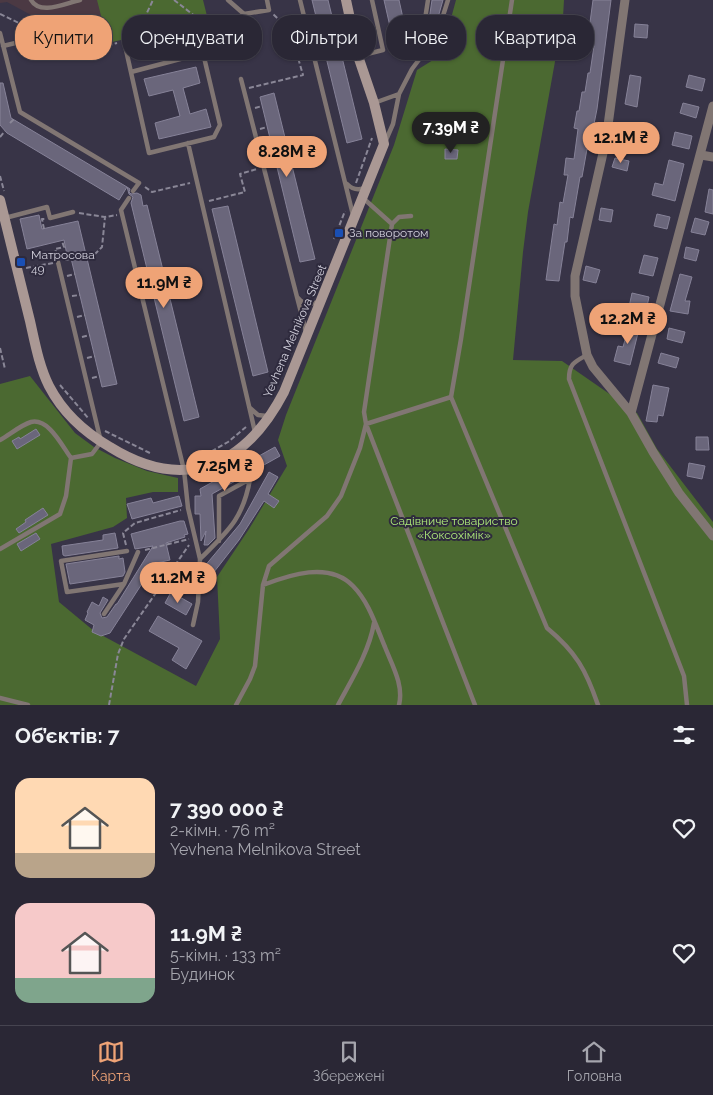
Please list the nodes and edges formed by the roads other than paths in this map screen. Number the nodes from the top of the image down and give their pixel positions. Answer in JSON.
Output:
{"nodes":[{"id":1,"x":31,"y":0,"type":"edge"},
{"id":2,"x":80,"y":0,"type":"edge"},
{"id":3,"x":228,"y":0,"type":"edge"},
{"id":4,"x":267,"y":0,"type":"edge"},
{"id":5,"x":300,"y":0,"type":"edge"},
{"id":6,"x":346,"y":0,"type":"edge"},
{"id":7,"x":372,"y":0,"type":"edge"},
{"id":8,"x":428,"y":0,"type":"edge"},
{"id":9,"x":448,"y":0,"type":"edge"},
{"id":10,"x":512,"y":0,"type":"edge"},
{"id":11,"x":625,"y":0,"type":"edge"},
{"id":12,"x":349,"y":15,"type":"edge"},
{"id":13,"x":375,"y":15,"type":"edge"},
{"id":14,"x":376,"y":18,"type":"edge"},
{"id":15,"x":0,"y":34,"type":"edge"},
{"id":16,"x":15,"y":43,"type":"edge"},
{"id":17,"x":3,"y":46,"type":"junction"},
{"id":18,"x":376,"y":52,"type":"edge"},
{"id":19,"x":127,"y":60,"type":"edge"},
{"id":20,"x":359,"y":60,"type":"edge"},
{"id":21,"x":418,"y":61,"type":"junction"},
{"id":22,"x":131,"y":72,"type":"junction"},
{"id":23,"x":241,"y":79,"type":"dead end"},
{"id":24,"x":399,"y":94,"type":"junction"},
{"id":25,"x":374,"y":103,"type":"junction"},
{"id":26,"x":713,"y":106,"type":"edge"},
{"id":27,"x":188,"y":143,"type":"junction"},
{"id":28,"x":384,"y":144,"type":"junction"},
{"id":29,"x":701,"y":155,"type":"junction"},
{"id":30,"x":713,"y":157,"type":"edge"},
{"id":31,"x":346,"y":183,"type":"junction"},
{"id":32,"x":367,"y":185,"type":"junction"},
{"id":33,"x":133,"y":191,"type":"dead end"},
{"id":34,"x":2,"y":196,"type":"edge"},
{"id":35,"x":129,"y":198,"type":"dead end"},
{"id":36,"x":362,"y":198,"type":"junction"},
{"id":37,"x":73,"y":212,"type":"road end"},
{"id":38,"x":411,"y":216,"type":"dead end"},
{"id":39,"x":354,"y":217,"type":"junction"},
{"id":40,"x":2,"y":218,"type":"edge"},
{"id":41,"x":392,"y":224,"type":"junction"},
{"id":42,"x":58,"y":262,"type":"road end"},
{"id":43,"x":297,"y":297,"type":"junction"},
{"id":44,"x":323,"y":298,"type":"junction"},
{"id":45,"x":307,"y":336,"type":"junction"},
{"id":46,"x":587,"y":354,"type":"junction"},
{"id":47,"x":451,"y":397,"type":"junction"},
{"id":48,"x":250,"y":408,"type":"junction"},
{"id":49,"x":273,"y":413,"type":"junction"},
{"id":50,"x":631,"y":413,"type":"junction"},
{"id":51,"x":366,"y":424,"type":"junction"},
{"id":52,"x":256,"y":434,"type":"junction"},
{"id":53,"x":0,"y":440,"type":"edge"},
{"id":54,"x":101,"y":442,"type":"junction"},
{"id":55,"x":71,"y":458,"type":"junction"},
{"id":56,"x":184,"y":470,"type":"junction"},
{"id":57,"x":713,"y":536,"type":"edge"},
{"id":58,"x":219,"y":541,"type":"junction"},
{"id":59,"x":0,"y":549,"type":"edge"},
{"id":60,"x":127,"y":551,"type":"road end"},
{"id":61,"x":138,"y":552,"type":"road end"},
{"id":62,"x":200,"y":559,"type":"junction"},
{"id":63,"x":124,"y":584,"type":"junction"},
{"id":64,"x":262,"y":585,"type":"junction"},
{"id":65,"x":104,"y":614,"type":"dead end"},
{"id":66,"x":374,"y":622,"type":"junction"},
{"id":67,"x":193,"y":625,"type":"dead end"},
{"id":68,"x":0,"y":698,"type":"edge"},
{"id":69,"x":28,"y":705,"type":"edge"},
{"id":70,"x":236,"y":705,"type":"edge"},
{"id":71,"x":338,"y":705,"type":"edge"},
{"id":72,"x":399,"y":705,"type":"edge"},
{"id":73,"x":475,"y":705,"type":"edge"},
{"id":74,"x":598,"y":705,"type":"edge"},
{"id":75,"x":686,"y":705,"type":"edge"}],
"edges":[{"from":1,"to":2,"type":"lane"},
{"from":3,"to":4,"type":"lane"},
{"from":5,"to":31,"type":"lane"},
{"from":6,"to":12,"type":"street"},
{"from":7,"to":13,"type":"lane"},
{"from":8,"to":21,"type":"lane"},
{"from":9,"to":21,"type":"lane"},
{"from":10,"to":47,"type":"lane"},
{"from":11,"to":46,"type":"street"},
{"from":14,"to":18,"type":"lane"},
{"from":15,"to":17,"type":"lane"},
{"from":16,"to":17,"type":"lane"},
{"from":17,"to":33,"type":"lane"},
{"from":19,"to":22,"type":"lane"},
{"from":20,"to":25,"type":"street"},
{"from":21,"to":24,"type":"lane"},
{"from":22,"to":27,"type":"lane"},
{"from":22,"to":27,"type":"lane"},
{"from":23,"to":43,"type":"lane"},
{"from":24,"to":25,"type":"lane"},
{"from":24,"to":28,"type":"lane"},
{"from":25,"to":28,"type":"street"},
{"from":26,"to":29,"type":"street"},
{"from":27,"to":48,"type":"lane"},
{"from":28,"to":32,"type":"street","name":"Yevhena Melnikova Street"},
{"from":29,"to":30,"type":"street"},
{"from":29,"to":50,"type":"street"},
{"from":31,"to":32,"type":"lane"},
{"from":31,"to":39,"type":"lane"},
{"from":32,"to":36,"type":"street","name":"Yevhena Melnikova Street"},
{"from":34,"to":40,"type":"street","name":"Yevhena Melnikova Street"},
{"from":35,"to":56,"type":"lane"},
{"from":36,"to":39,"type":"street","name":"Yevhena Melnikova Street"},
{"from":36,"to":41,"type":"lane"},
{"from":37,"to":40,"type":"lane"},
{"from":38,"to":41,"type":"lane"},
{"from":39,"to":44,"type":"street","name":"Yevhena Melnikova Street"},
{"from":40,"to":54,"type":"street","name":"Yevhena Melnikova Street"},
{"from":41,"to":51,"type":"lane"},
{"from":42,"to":54,"type":"lane"},
{"from":43,"to":44,"type":"lane"},
{"from":43,"to":45,"type":"lane"},
{"from":44,"to":45,"type":"street","name":"Yevhena Melnikova Street"},
{"from":45,"to":49,"type":"street","name":"Yevhena Melnikova Street"},
{"from":46,"to":50,"type":"street"},
{"from":46,"to":75,"type":"lane"},
{"from":47,"to":51,"type":"lane"},
{"from":47,"to":74,"type":"lane"},
{"from":48,"to":49,"type":"lane"},
{"from":48,"to":52,"type":"lane"},
{"from":49,"to":52,"type":"street","name":"Yevhena Melnikova Street"},
{"from":50,"to":57,"type":"street"},
{"from":51,"to":64,"type":"lane"},
{"from":51,"to":73,"type":"lane"},
{"from":52,"to":56,"type":"street","name":"Yevhena Melnikova Street"},
{"from":53,"to":55,"type":"lane"},
{"from":54,"to":55,"type":"lane"},
{"from":54,"to":56,"type":"street","name":"Yevhena Melnikova Street"},
{"from":55,"to":59,"type":"lane"},
{"from":56,"to":62,"type":"lane"},
{"from":58,"to":58,"type":"lane"},
{"from":58,"to":62,"type":"lane"},
{"from":60,"to":63,"type":"lane"},
{"from":61,"to":63,"type":"lane"},
{"from":62,"to":67,"type":"lane"},
{"from":63,"to":65,"type":"lane"},
{"from":64,"to":66,"type":"lane"},
{"from":64,"to":70,"type":"lane"},
{"from":66,"to":71,"type":"lane"},
{"from":66,"to":72,"type":"lane"},
{"from":68,"to":69,"type":"lane"}]}
